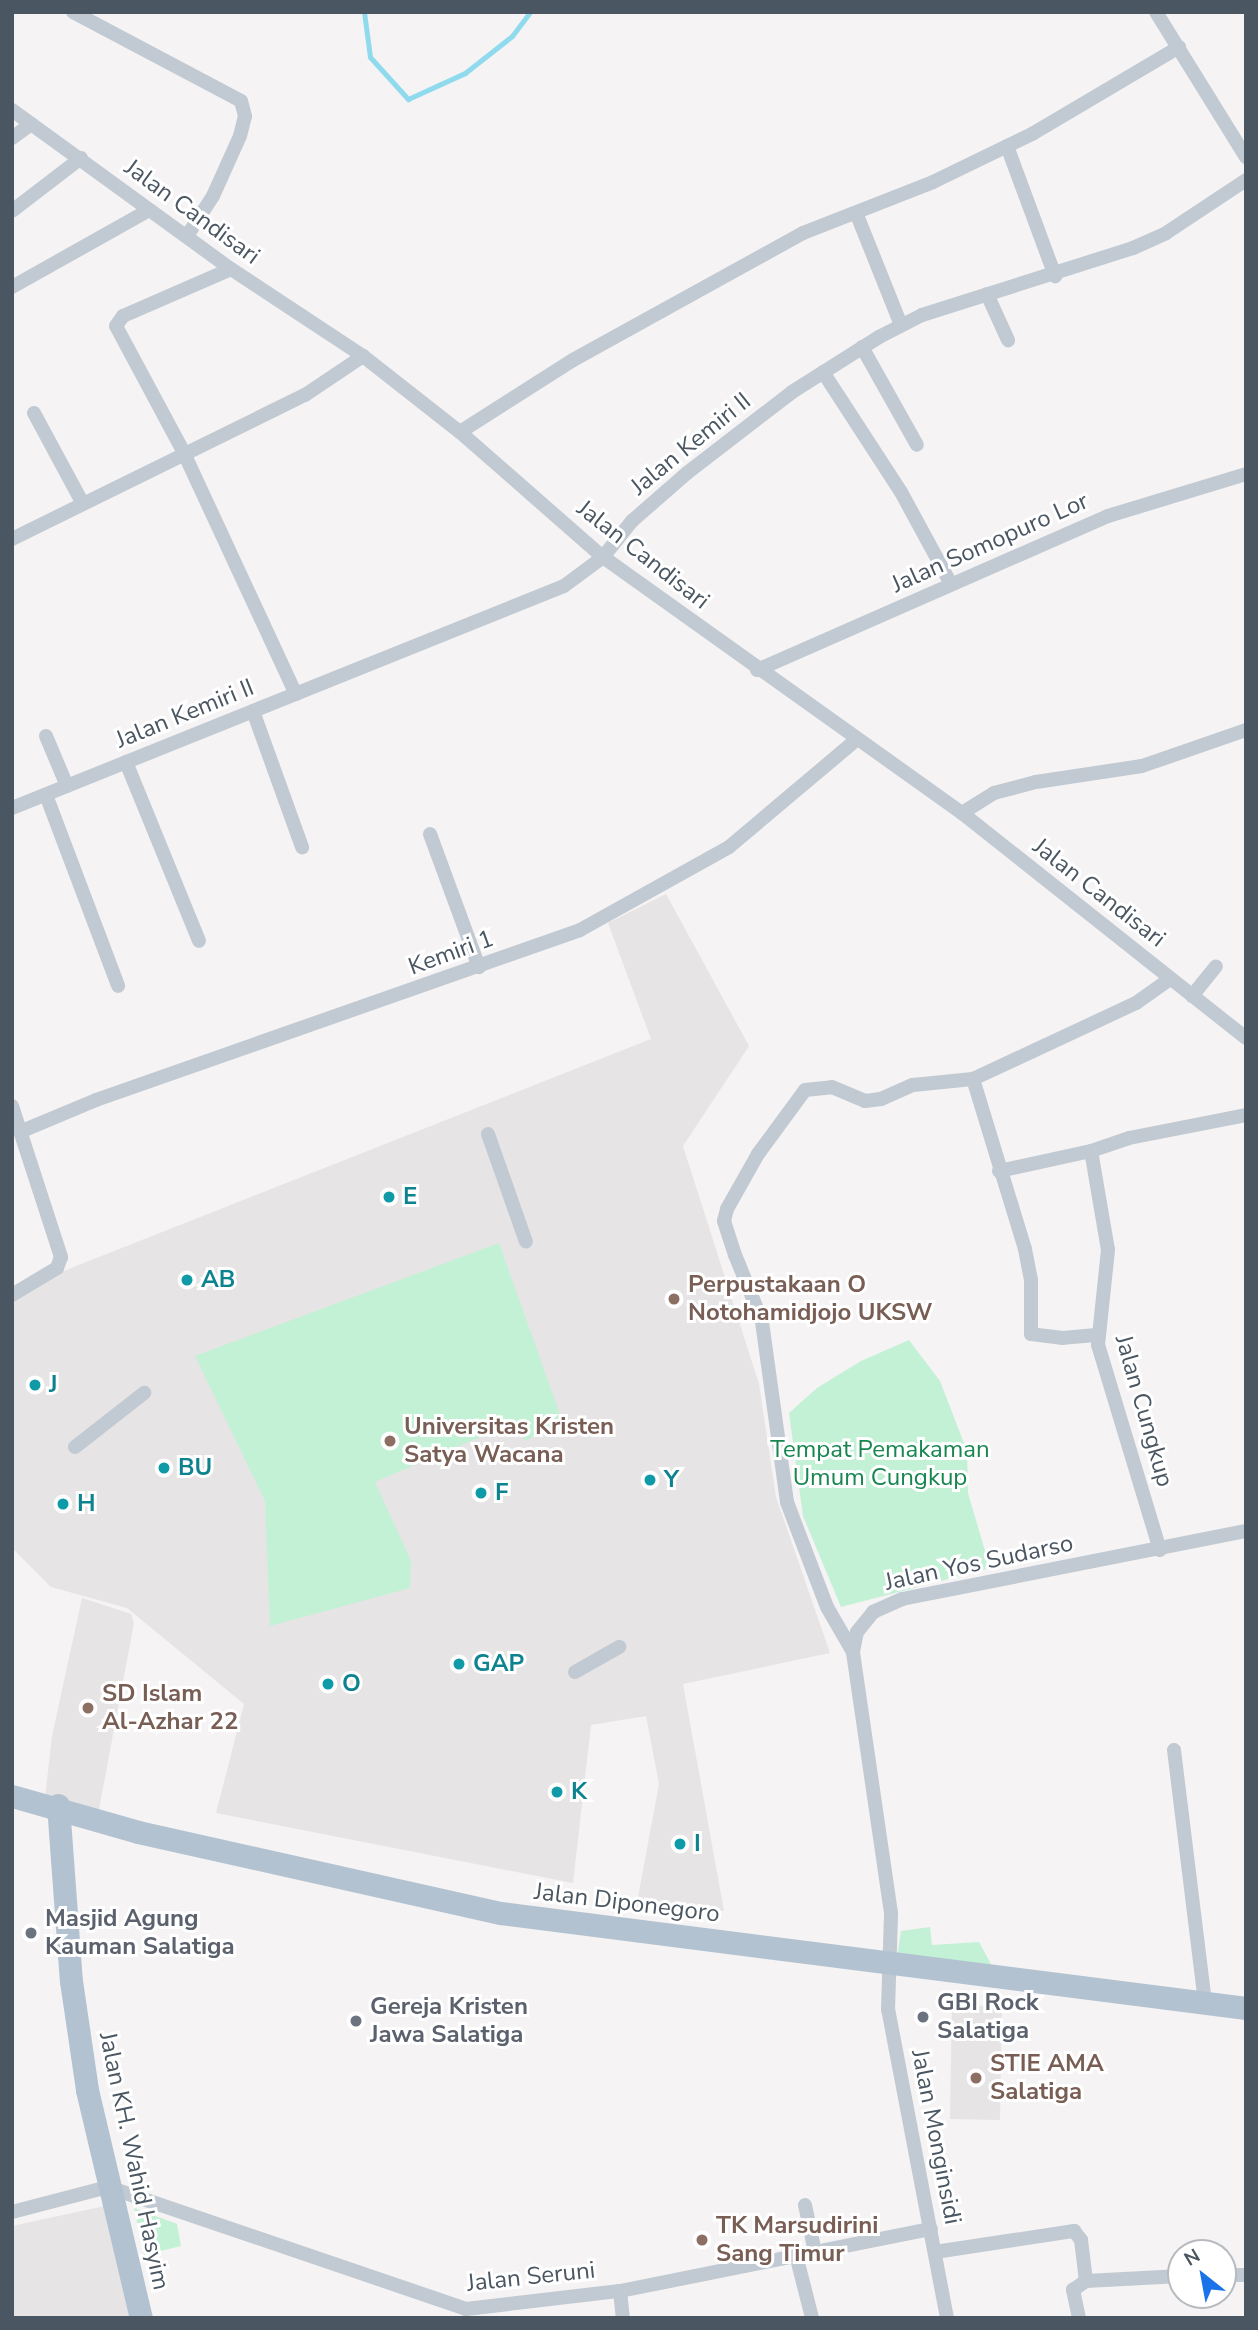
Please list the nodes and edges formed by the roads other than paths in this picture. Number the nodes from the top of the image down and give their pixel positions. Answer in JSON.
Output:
{"nodes":[{"id":1,"x":73,"y":12,"type":"edge"},
{"id":2,"x":1156,"y":12,"type":"edge"},
{"id":3,"x":1179,"y":47,"type":"junction"},
{"id":4,"x":12,"y":110,"type":"edge"},
{"id":5,"x":31,"y":124,"type":"junction"},
{"id":6,"x":12,"y":138,"type":"edge"},
{"id":7,"x":1007,"y":146,"type":"junction"},
{"id":8,"x":1246,"y":157,"type":"edge"},
{"id":9,"x":81,"y":158,"type":"junction"},
{"id":10,"x":1246,"y":180,"type":"edge"},
{"id":11,"x":149,"y":210,"type":"junction"},
{"id":12,"x":12,"y":211,"type":"edge"},
{"id":13,"x":857,"y":215,"type":"junction"},
{"id":14,"x":187,"y":236,"type":"junction"},
{"id":15,"x":230,"y":270,"type":"junction"},
{"id":16,"x":1055,"y":276,"type":"junction"},
{"id":17,"x":12,"y":287,"type":"edge"},
{"id":18,"x":987,"y":295,"type":"junction"},
{"id":19,"x":901,"y":325,"type":"junction"},
{"id":20,"x":1008,"y":340,"type":"dead end"},
{"id":21,"x":862,"y":347,"type":"junction"},
{"id":22,"x":363,"y":356,"type":"junction"},
{"id":23,"x":822,"y":372,"type":"junction"},
{"id":24,"x":34,"y":413,"type":"dead end"},
{"id":25,"x":460,"y":432,"type":"junction"},
{"id":26,"x":917,"y":445,"type":"dead end"},
{"id":27,"x":183,"y":451,"type":"junction"},
{"id":28,"x":1246,"y":474,"type":"edge"},
{"id":29,"x":83,"y":504,"type":"junction"},
{"id":30,"x":12,"y":539,"type":"edge"},
{"id":31,"x":603,"y":557,"type":"junction"},
{"id":32,"x":951,"y":584,"type":"junction"},
{"id":33,"x":757,"y":670,"type":"junction"},
{"id":34,"x":296,"y":694,"type":"junction"},
{"id":35,"x":253,"y":711,"type":"junction"},
{"id":36,"x":1246,"y":730,"type":"edge"},
{"id":37,"x":46,"y":736,"type":"dead end"},
{"id":38,"x":855,"y":741,"type":"junction"},
{"id":39,"x":126,"y":762,"type":"junction"},
{"id":40,"x":67,"y":786,"type":"junction"},
{"id":41,"x":46,"y":795,"type":"junction"},
{"id":42,"x":12,"y":808,"type":"edge"},
{"id":43,"x":962,"y":813,"type":"junction"},
{"id":44,"x":430,"y":834,"type":"dead end"},
{"id":45,"x":302,"y":846,"type":"dead end"},
{"id":46,"x":199,"y":941,"type":"dead end"},
{"id":47,"x":1216,"y":966,"type":"dead end"},
{"id":48,"x":479,"y":967,"type":"junction"},
{"id":49,"x":1170,"y":979,"type":"junction"},
{"id":50,"x":118,"y":986,"type":"dead end"},
{"id":51,"x":1192,"y":996,"type":"junction"},
{"id":52,"x":1246,"y":1038,"type":"edge"},
{"id":53,"x":973,"y":1079,"type":"junction"},
{"id":54,"x":13,"y":1111,"type":"edge"},
{"id":55,"x":1246,"y":1115,"type":"edge"},
{"id":56,"x":22,"y":1132,"type":"junction"},
{"id":57,"x":488,"y":1134,"type":"dead end"},
{"id":58,"x":1091,"y":1151,"type":"junction"},
{"id":59,"x":999,"y":1171,"type":"junction"},
{"id":60,"x":526,"y":1242,"type":"dead end"},
{"id":61,"x":12,"y":1295,"type":"edge"},
{"id":62,"x":1096,"y":1335,"type":"junction"},
{"id":63,"x":144,"y":1393,"type":"dead end"},
{"id":64,"x":75,"y":1447,"type":"dead end"},
{"id":65,"x":1246,"y":1531,"type":"edge"},
{"id":66,"x":1160,"y":1550,"type":"junction"},
{"id":67,"x":619,"y":1647,"type":"dead end"},
{"id":68,"x":853,"y":1652,"type":"junction"},
{"id":69,"x":575,"y":1672,"type":"dead end"},
{"id":70,"x":1174,"y":1750,"type":"dead end"},
{"id":71,"x":12,"y":1796,"type":"edge"},
{"id":72,"x":58,"y":1805,"type":"junction"},
{"id":73,"x":887,"y":1965,"type":"junction"},
{"id":74,"x":1205,"y":2001,"type":"junction"},
{"id":75,"x":1246,"y":2008,"type":"edge"},
{"id":76,"x":108,"y":2187,"type":"junction"},
{"id":77,"x":805,"y":2205,"type":"dead end"},
{"id":78,"x":12,"y":2212,"type":"edge"},
{"id":79,"x":930,"y":2229,"type":"junction"},
{"id":80,"x":815,"y":2252,"type":"junction"},
{"id":81,"x":934,"y":2252,"type":"junction"},
{"id":82,"x":796,"y":2255,"type":"junction"},
{"id":83,"x":1167,"y":2277,"type":"edge"},
{"id":84,"x":1086,"y":2281,"type":"junction"},
{"id":85,"x":620,"y":2291,"type":"junction"},
{"id":86,"x":141,"y":2318,"type":"edge"},
{"id":87,"x":623,"y":2318,"type":"edge"},
{"id":88,"x":812,"y":2318,"type":"edge"},
{"id":89,"x":947,"y":2318,"type":"edge"},
{"id":90,"x":1079,"y":2318,"type":"edge"}],
"edges":[{"from":1,"to":14,"type":"street"},
{"from":2,"to":3,"type":"street"},
{"from":3,"to":7,"type":"street"},
{"from":3,"to":8,"type":"street"},
{"from":4,"to":5,"type":"street","name":"Jalan Candisari"},
{"from":5,"to":6,"type":"street"},
{"from":5,"to":9,"type":"street","name":"Jalan Candisari"},
{"from":7,"to":13,"type":"street"},
{"from":7,"to":16,"type":"street"},
{"from":9,"to":11,"type":"street","name":"Jalan Candisari"},
{"from":9,"to":12,"type":"street"},
{"from":10,"to":16,"type":"street","name":"Jalan Kemiri II"},
{"from":11,"to":14,"type":"street","name":"Jalan Candisari"},
{"from":11,"to":17,"type":"street"},
{"from":13,"to":19,"type":"street"},
{"from":13,"to":25,"type":"street"},
{"from":14,"to":15,"type":"street","name":"Jalan Candisari"},
{"from":15,"to":22,"type":"street","name":"Jalan Candisari"},
{"from":15,"to":27,"type":"street"},
{"from":16,"to":18,"type":"street","name":"Jalan Kemiri II"},
{"from":18,"to":19,"type":"street","name":"Jalan Kemiri II"},
{"from":18,"to":20,"type":"street"},
{"from":19,"to":21,"type":"street","name":"Jalan Kemiri II"},
{"from":21,"to":23,"type":"street","name":"Jalan Kemiri II"},
{"from":21,"to":26,"type":"street"},
{"from":22,"to":25,"type":"street","name":"Jalan Candisari"},
{"from":22,"to":27,"type":"street"},
{"from":23,"to":31,"type":"street","name":"Jalan Kemiri II"},
{"from":23,"to":32,"type":"street"},
{"from":24,"to":29,"type":"street"},
{"from":25,"to":31,"type":"street","name":"Jalan Candisari"},
{"from":27,"to":29,"type":"street"},
{"from":27,"to":34,"type":"street"},
{"from":28,"to":32,"type":"street","name":"Jalan Somopuro Lor"},
{"from":29,"to":30,"type":"street"},
{"from":31,"to":33,"type":"street","name":"Jalan Candisari"},
{"from":31,"to":34,"type":"street","name":"Jalan Kemiri II"},
{"from":32,"to":33,"type":"street","name":"Jalan Somopuro Lor"},
{"from":33,"to":38,"type":"street","name":"Jalan Candisari"},
{"from":34,"to":35,"type":"street","name":"Jalan Kemiri II"},
{"from":35,"to":39,"type":"street","name":"Jalan Kemiri II"},
{"from":35,"to":45,"type":"street"},
{"from":36,"to":43,"type":"street"},
{"from":37,"to":40,"type":"street"},
{"from":38,"to":43,"type":"street","name":"Jalan Candisari"},
{"from":38,"to":48,"type":"street","name":"Kemiri 1"},
{"from":39,"to":40,"type":"street","name":"Jalan Kemiri II"},
{"from":39,"to":46,"type":"street"},
{"from":40,"to":41,"type":"street","name":"Jalan Kemiri II"},
{"from":41,"to":42,"type":"street","name":"Jalan Kemiri II"},
{"from":41,"to":50,"type":"street"},
{"from":43,"to":49,"type":"street","name":"Jalan Candisari"},
{"from":44,"to":48,"type":"street"},
{"from":47,"to":51,"type":"street"},
{"from":48,"to":56,"type":"street","name":"Kemiri 1"},
{"from":49,"to":51,"type":"street","name":"Jalan Candisari"},
{"from":49,"to":53,"type":"street"},
{"from":51,"to":52,"type":"street","name":"Jalan Candisari"},
{"from":53,"to":59,"type":"street"},
{"from":53,"to":68,"type":"street"},
{"from":54,"to":56,"type":"street"},
{"from":55,"to":58,"type":"street"},
{"from":56,"to":61,"type":"street"},
{"from":57,"to":60,"type":"street"},
{"from":58,"to":59,"type":"street"},
{"from":58,"to":62,"type":"street","name":"Jalan Cungkup"},
{"from":59,"to":62,"type":"street"},
{"from":62,"to":66,"type":"street","name":"Jalan Cungkup"},
{"from":63,"to":64,"type":"street"},
{"from":65,"to":66,"type":"street","name":"Jalan Yos Sudarso"},
{"from":66,"to":68,"type":"street","name":"Jalan Yos Sudarso"},
{"from":67,"to":69,"type":"street"},
{"from":68,"to":73,"type":"street","name":"Jalan Yos Sudarso"},
{"from":70,"to":74,"type":"street"},
{"from":71,"to":72,"type":"main road","name":"Jalan Diponegoro"},
{"from":72,"to":73,"type":"main road","name":"Jalan Diponegoro"},
{"from":72,"to":76,"type":"main road","name":"Jalan KH. Wahid Hasyim"},
{"from":73,"to":74,"type":"main road","name":"Jalan Diponegoro"},
{"from":73,"to":79,"type":"street","name":"Jalan Monginsidi"},
{"from":74,"to":75,"type":"main road","name":"Jalan Diponegoro"},
{"from":76,"to":78,"type":"street"},
{"from":76,"to":85,"type":"street","name":"Jalan Seruni"},
{"from":76,"to":86,"type":"main road","name":"Jalan KH. Wahid Hasyim"},
{"from":77,"to":80,"type":"street"},
{"from":79,"to":80,"type":"street","name":"Jalan Seruni"},
{"from":79,"to":81,"type":"street","name":"Jalan Monginsidi"},
{"from":80,"to":82,"type":"street","name":"Jalan Seruni"},
{"from":81,"to":84,"type":"street"},
{"from":81,"to":89,"type":"street","name":"Jalan Monginsidi"},
{"from":82,"to":85,"type":"street","name":"Jalan Seruni"},
{"from":82,"to":88,"type":"street"},
{"from":83,"to":84,"type":"street"},
{"from":84,"to":90,"type":"street"},
{"from":85,"to":87,"type":"street"}]}
